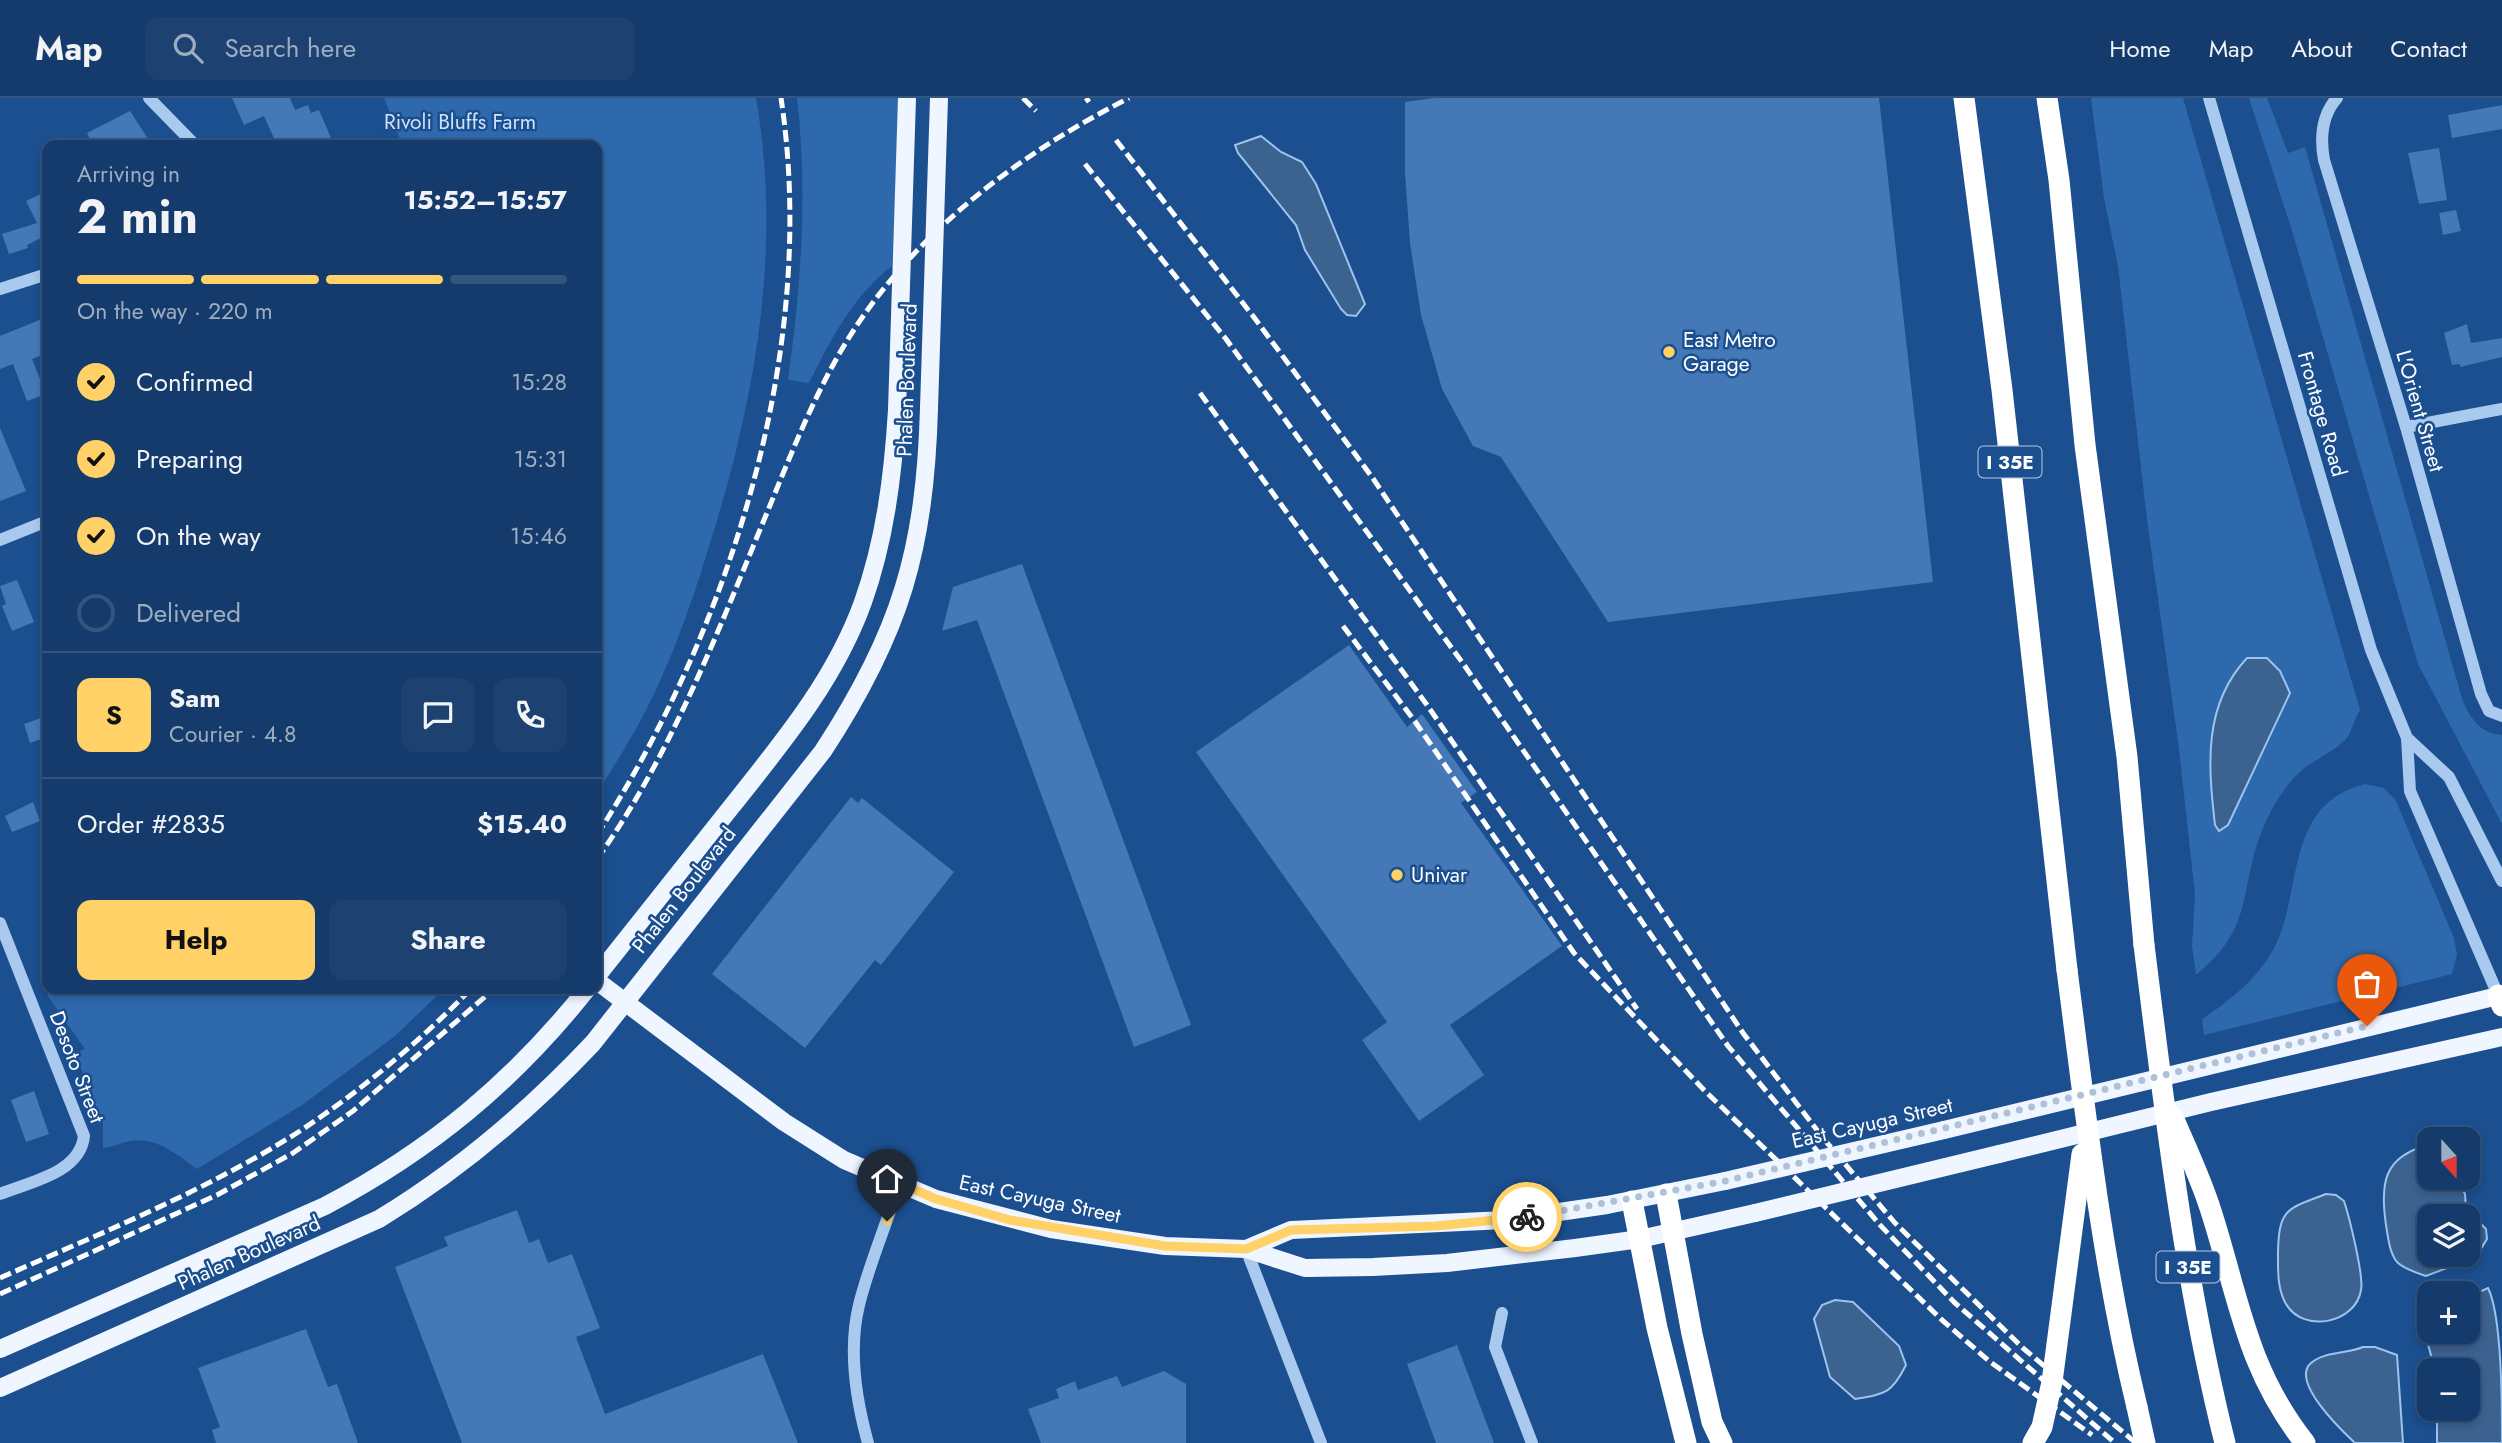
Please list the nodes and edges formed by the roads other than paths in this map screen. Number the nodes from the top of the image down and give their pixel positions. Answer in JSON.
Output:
{"nodes":[{"id":1,"x":149,"y":98,"type":"edge"},
{"id":2,"x":907,"y":98,"type":"edge"},
{"id":3,"x":939,"y":98,"type":"edge"},
{"id":4,"x":1964,"y":98,"type":"edge"},
{"id":5,"x":2047,"y":98,"type":"edge"},
{"id":6,"x":2209,"y":98,"type":"edge"},
{"id":7,"x":2337,"y":98,"type":"edge"},
{"id":8,"x":190,"y":140,"type":"edge"},
{"id":9,"x":42,"y":276,"type":"edge"},
{"id":10,"x":0,"y":289,"type":"edge"},
{"id":11,"x":2502,"y":409,"type":"edge"},
{"id":12,"x":2406,"y":428,"type":"junction"},
{"id":13,"x":42,"y":523,"type":"edge"},
{"id":14,"x":0,"y":540,"type":"edge"},
{"id":15,"x":2498,"y":715,"type":"edge"},
{"id":16,"x":2407,"y":738,"type":"junction"},
{"id":17,"x":2502,"y":881,"type":"edge"},
{"id":18,"x":0,"y":923,"type":"edge"},
{"id":19,"x":602,"y":973,"type":"edge"},
{"id":20,"x":602,"y":983,"type":"edge"},
{"id":21,"x":583,"y":994,"type":"edge"},
{"id":22,"x":2501,"y":998,"type":"edge"},
{"id":23,"x":624,"y":1003,"type":"junction"},
{"id":24,"x":2502,"y":1037,"type":"edge"},
{"id":25,"x":2162,"y":1089,"type":"junction"},
{"id":26,"x":2086,"y":1117,"type":"junction"},
{"id":27,"x":899,"y":1183,"type":"junction"},
{"id":28,"x":0,"y":1194,"type":"edge"},
{"id":29,"x":1666,"y":1194,"type":"junction"},
{"id":30,"x":1632,"y":1200,"type":"junction"},
{"id":31,"x":1674,"y":1230,"type":"junction"},
{"id":32,"x":1640,"y":1239,"type":"junction"},
{"id":33,"x":1246,"y":1249,"type":"junction"},
{"id":34,"x":1502,"y":1313,"type":"dead end"},
{"id":35,"x":0,"y":1349,"type":"edge"},
{"id":36,"x":0,"y":1388,"type":"edge"},
{"id":37,"x":868,"y":1443,"type":"edge"},
{"id":38,"x":1321,"y":1443,"type":"edge"},
{"id":39,"x":1532,"y":1443,"type":"edge"},
{"id":40,"x":1686,"y":1443,"type":"edge"},
{"id":41,"x":1722,"y":1443,"type":"edge"},
{"id":42,"x":2034,"y":1443,"type":"edge"},
{"id":43,"x":2145,"y":1443,"type":"edge"},
{"id":44,"x":2225,"y":1443,"type":"edge"},
{"id":45,"x":2305,"y":1443,"type":"edge"}],
"edges":[{"from":1,"to":8,"type":"street"},
{"from":2,"to":19,"type":"main road","name":"Phalen Boulevard","bridge":true},
{"from":3,"to":23,"type":"main road","name":"Phalen Boulevard","bridge":true},
{"from":4,"to":26,"type":"highway","number":"I 35E","bridge":true},
{"from":5,"to":25,"type":"highway","number":"I 35E","bridge":true},
{"from":6,"to":16,"type":"street","name":"Frontage Road"},
{"from":7,"to":12,"type":"street","name":"L'Orient Street"},
{"from":9,"to":10,"type":"street"},
{"from":11,"to":12,"type":"street"},
{"from":12,"to":15,"type":"street","name":"L'Orient Street"},
{"from":13,"to":14,"type":"street"},
{"from":16,"to":17,"type":"street","name":"Frontage Road"},
{"from":16,"to":22,"type":"street","name":"Frontage Road"},
{"from":18,"to":28,"type":"street","name":"Desoto Street"},
{"from":20,"to":23,"type":"main road","name":"East Cayuga Street"},
{"from":21,"to":35,"type":"main road","name":"Phalen Boulevard"},
{"from":22,"to":29,"type":"main road","name":"East Cayuga Street","bridge":true},
{"from":23,"to":27,"type":"main road","name":"East Cayuga Street"},
{"from":23,"to":36,"type":"main road","name":"Phalen Boulevard"},
{"from":24,"to":31,"type":"main road","name":"East Cayuga Street","bridge":true},
{"from":25,"to":44,"type":"highway","number":"I 35E","bridge":true},
{"from":25,"to":45,"type":"highway","bridge":true},
{"from":26,"to":42,"type":"highway","bridge":true},
{"from":26,"to":43,"type":"highway","number":"I 35E","bridge":true},
{"from":27,"to":33,"type":"main road","name":"East Cayuga Street"},
{"from":27,"to":37,"type":"street"},
{"from":29,"to":30,"type":"main road","name":"East Cayuga Street"},
{"from":29,"to":31,"type":"highway"},
{"from":30,"to":32,"type":"highway"},
{"from":30,"to":33,"type":"main road","name":"East Cayuga Street"},
{"from":31,"to":32,"type":"main road","name":"East Cayuga Street"},
{"from":31,"to":41,"type":"highway"},
{"from":32,"to":33,"type":"main road","name":"East Cayuga Street"},
{"from":32,"to":40,"type":"highway"},
{"from":33,"to":38,"type":"street"},
{"from":34,"to":39,"type":"street"}]}
